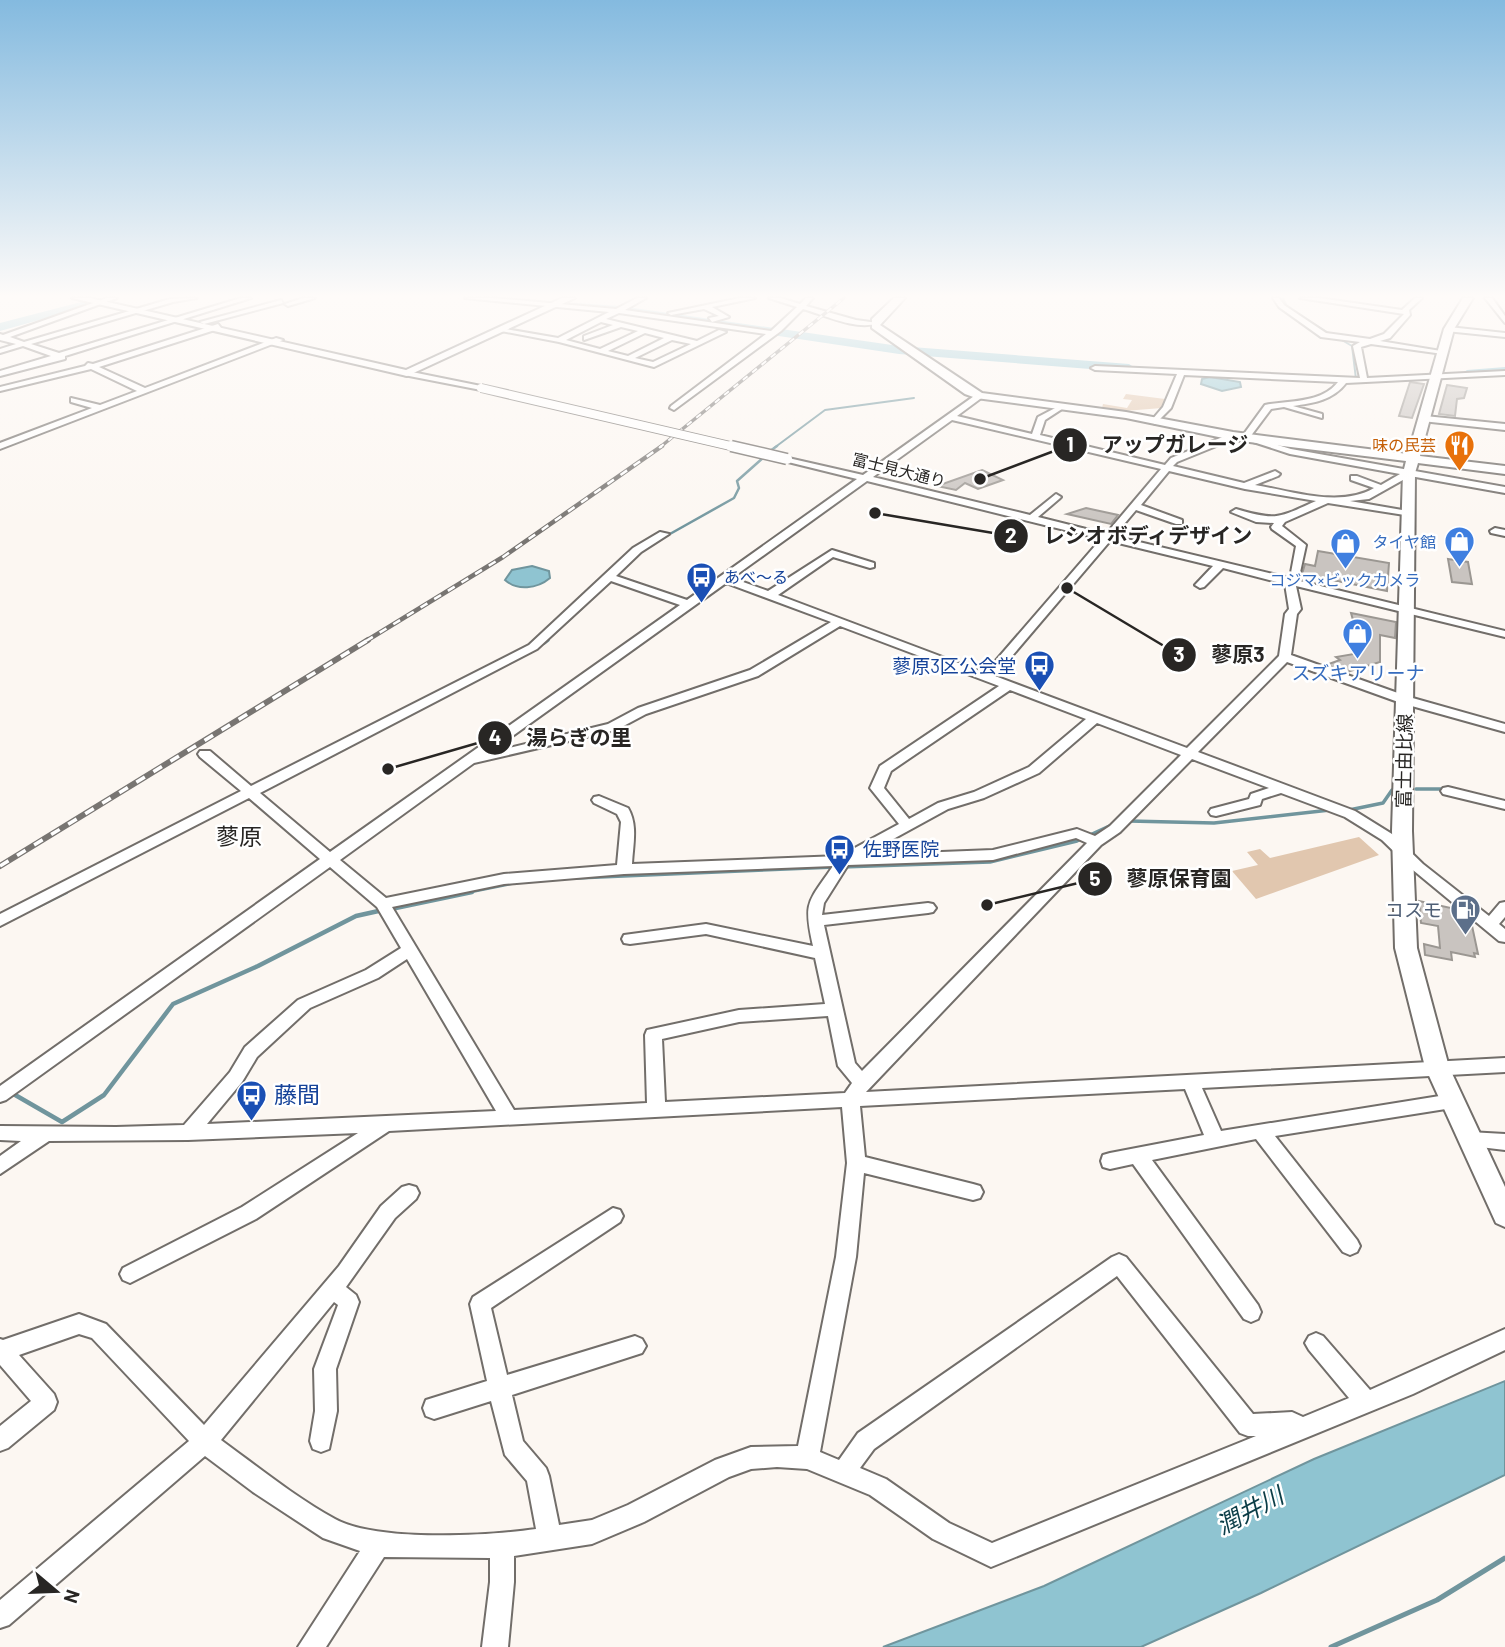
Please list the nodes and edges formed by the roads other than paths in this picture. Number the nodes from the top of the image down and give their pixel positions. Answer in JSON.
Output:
{"nodes":[{"id":1,"x":59,"y":375,"type":"edge"},
{"id":2,"x":109,"y":375,"type":"edge"},
{"id":3,"x":187,"y":375,"type":"edge"},
{"id":4,"x":429,"y":375,"type":"edge"},
{"id":5,"x":718,"y":375,"type":"edge"},
{"id":6,"x":945,"y":375,"type":"edge"},
{"id":7,"x":1180,"y":375,"type":"edge"},
{"id":8,"x":1224,"y":375,"type":"edge"},
{"id":9,"x":1362,"y":375,"type":"edge"},
{"id":10,"x":1449,"y":375,"type":"edge"},
{"id":11,"x":1435,"y":377,"type":"junction"},
{"id":12,"x":1363,"y":379,"type":"junction"},
{"id":13,"x":1343,"y":380,"type":"junction"},
{"id":14,"x":0,"y":389,"type":"edge"},
{"id":15,"x":144,"y":391,"type":"junction"},
{"id":16,"x":980,"y":396,"type":"junction"},
{"id":17,"x":74,"y":400,"type":"dead end"},
{"id":18,"x":1280,"y":404,"type":"junction"},
{"id":19,"x":1060,"y":407,"type":"junction"},
{"id":20,"x":100,"y":408,"type":"junction"},
{"id":21,"x":674,"y":408,"type":"dead end"},
{"id":22,"x":1319,"y":416,"type":"dead end"},
{"id":23,"x":950,"y":417,"type":"junction"},
{"id":24,"x":1425,"y":419,"type":"junction"},
{"id":25,"x":1155,"y":421,"type":"junction"},
{"id":26,"x":1505,"y":427,"type":"edge"},
{"id":27,"x":1035,"y":437,"type":"junction"},
{"id":28,"x":1239,"y":437,"type":"junction"},
{"id":29,"x":0,"y":446,"type":"edge"},
{"id":30,"x":1412,"y":458,"type":"junction"},
{"id":31,"x":1168,"y":468,"type":"junction"},
{"id":32,"x":1505,"y":470,"type":"edge"},
{"id":33,"x":1409,"y":473,"type":"junction"},
{"id":34,"x":1275,"y":474,"type":"dead end"},
{"id":35,"x":867,"y":476,"type":"junction"},
{"id":36,"x":1354,"y":478,"type":"dead end"},
{"id":37,"x":1245,"y":486,"type":"junction"},
{"id":38,"x":1379,"y":487,"type":"junction"},
{"id":39,"x":1505,"y":490,"type":"edge"},
{"id":40,"x":1056,"y":497,"type":"dead end"},
{"id":41,"x":1328,"y":500,"type":"junction"},
{"id":42,"x":1134,"y":506,"type":"junction"},
{"id":43,"x":1236,"y":512,"type":"dead end"},
{"id":44,"x":1035,"y":514,"type":"junction"},
{"id":45,"x":1408,"y":514,"type":"junction"},
{"id":46,"x":1282,"y":520,"type":"junction"},
{"id":47,"x":1178,"y":522,"type":"dead end"},
{"id":48,"x":664,"y":534,"type":"dead end"},
{"id":49,"x":1110,"y":535,"type":"junction"},
{"id":50,"x":1221,"y":564,"type":"junction"},
{"id":51,"x":870,"y":565,"type":"dead end"},
{"id":52,"x":609,"y":577,"type":"junction"},
{"id":53,"x":726,"y":579,"type":"junction"},
{"id":54,"x":1292,"y":579,"type":"junction"},
{"id":55,"x":1200,"y":585,"type":"dead end"},
{"id":56,"x":770,"y":595,"type":"junction"},
{"id":57,"x":689,"y":604,"type":"junction"},
{"id":58,"x":1406,"y":607,"type":"junction"},
{"id":59,"x":839,"y":622,"type":"junction"},
{"id":60,"x":1505,"y":628,"type":"edge"},
{"id":61,"x":1505,"y":634,"type":"edge"},
{"id":62,"x":1284,"y":657,"type":"junction"},
{"id":63,"x":988,"y":677,"type":"junction"},
{"id":64,"x":1009,"y":685,"type":"junction"},
{"id":65,"x":1405,"y":700,"type":"junction"},
{"id":66,"x":1096,"y":717,"type":"junction"},
{"id":67,"x":1505,"y":728,"type":"edge"},
{"id":68,"x":1191,"y":753,"type":"junction"},
{"id":69,"x":205,"y":754,"type":"dead end"},
{"id":70,"x":471,"y":760,"type":"junction"},
{"id":71,"x":1282,"y":788,"type":"junction"},
{"id":72,"x":1447,"y":791,"type":"dead end"},
{"id":73,"x":249,"y":793,"type":"junction"},
{"id":74,"x":599,"y":800,"type":"dead end"},
{"id":75,"x":1505,"y":805,"type":"edge"},
{"id":76,"x":1216,"y":812,"type":"dead end"},
{"id":77,"x":907,"y":825,"type":"junction"},
{"id":78,"x":1096,"y":842,"type":"junction"},
{"id":79,"x":1402,"y":852,"type":"junction"},
{"id":80,"x":845,"y":860,"type":"junction"},
{"id":81,"x":329,"y":861,"type":"junction"},
{"id":82,"x":624,"y":869,"type":"junction"},
{"id":83,"x":1505,"y":907,"type":"edge"},
{"id":84,"x":385,"y":908,"type":"junction"},
{"id":85,"x":928,"y":908,"type":"dead end"},
{"id":86,"x":815,"y":920,"type":"junction"},
{"id":87,"x":0,"y":921,"type":"edge"},
{"id":88,"x":1490,"y":924,"type":"junction"},
{"id":89,"x":1505,"y":937,"type":"edge"},
{"id":90,"x":630,"y":939,"type":"dead end"},
{"id":91,"x":409,"y":950,"type":"junction"},
{"id":92,"x":823,"y":954,"type":"junction"},
{"id":93,"x":835,"y":1009,"type":"junction"},
{"id":94,"x":1505,"y":1065,"type":"edge"},
{"id":95,"x":1437,"y":1067,"type":"junction"},
{"id":96,"x":862,"y":1083,"type":"junction"},
{"id":97,"x":1191,"y":1083,"type":"junction"},
{"id":98,"x":0,"y":1095,"type":"edge"},
{"id":99,"x":850,"y":1100,"type":"junction"},
{"id":100,"x":1452,"y":1101,"type":"junction"},
{"id":101,"x":656,"y":1110,"type":"junction"},
{"id":102,"x":509,"y":1117,"type":"junction"},
{"id":103,"x":386,"y":1124,"type":"junction"},
{"id":104,"x":1260,"y":1131,"type":"junction"},
{"id":105,"x":0,"y":1133,"type":"edge"},
{"id":106,"x":188,"y":1133,"type":"junction"},
{"id":107,"x":44,"y":1135,"type":"junction"},
{"id":108,"x":1216,"y":1140,"type":"junction"},
{"id":109,"x":1469,"y":1140,"type":"junction"},
{"id":110,"x":1505,"y":1142,"type":"edge"},
{"id":111,"x":1138,"y":1156,"type":"junction"},
{"id":112,"x":1110,"y":1161,"type":"dead end"},
{"id":113,"x":856,"y":1163,"type":"junction"},
{"id":114,"x":0,"y":1166,"type":"edge"},
{"id":115,"x":973,"y":1192,"type":"dead end"},
{"id":116,"x":409,"y":1193,"type":"dead end"},
{"id":117,"x":1505,"y":1215,"type":"edge"},
{"id":118,"x":614,"y":1216,"type":"dead end"},
{"id":119,"x":1350,"y":1245,"type":"dead end"},
{"id":120,"x":130,"y":1274,"type":"dead end"},
{"id":121,"x":332,"y":1288,"type":"junction"},
{"id":122,"x":1251,"y":1312,"type":"dead end"},
{"id":123,"x":1505,"y":1339,"type":"edge"},
{"id":124,"x":1316,"y":1343,"type":"dead end"},
{"id":125,"x":635,"y":1346,"type":"dead end"},
{"id":126,"x":2,"y":1349,"type":"edge"},
{"id":127,"x":500,"y":1387,"type":"junction"},
{"id":128,"x":1366,"y":1402,"type":"junction"},
{"id":129,"x":434,"y":1408,"type":"dead end"},
{"id":130,"x":1301,"y":1428,"type":"junction"},
{"id":131,"x":0,"y":1440,"type":"edge"},
{"id":132,"x":321,"y":1441,"type":"dead end"},
{"id":133,"x":205,"y":1443,"type":"junction"},
{"id":134,"x":807,"y":1458,"type":"junction"},
{"id":135,"x":844,"y":1472,"type":"junction"},
{"id":136,"x":549,"y":1538,"type":"junction"},
{"id":137,"x":377,"y":1545,"type":"junction"},
{"id":138,"x":502,"y":1546,"type":"junction"},
{"id":139,"x":0,"y":1616,"type":"edge"},
{"id":140,"x":312,"y":1647,"type":"edge"},
{"id":141,"x":495,"y":1647,"type":"edge"}],
"edges":[{"from":1,"to":14,"type":"street"},
{"from":2,"to":15,"type":"street"},
{"from":3,"to":15,"type":"street"},
{"from":4,"to":35,"type":"street","name":"富士見大通り","bridge":true},
{"from":5,"to":21,"type":"street"},
{"from":6,"to":16,"type":"main road"},
{"from":7,"to":25,"type":"street"},
{"from":8,"to":13,"type":"street"},
{"from":9,"to":12,"type":"street"},
{"from":10,"to":11,"type":"street"},
{"from":11,"to":12,"type":"street"},
{"from":11,"to":24,"type":"main road","name":"富士由比線"},
{"from":12,"to":13,"type":"street"},
{"from":13,"to":18,"type":"street"},
{"from":15,"to":20,"type":"street"},
{"from":16,"to":19,"type":"main road"},
{"from":16,"to":23,"type":"street"},
{"from":17,"to":20,"type":"street"},
{"from":18,"to":22,"type":"street"},
{"from":18,"to":28,"type":"street"},
{"from":19,"to":25,"type":"main road"},
{"from":19,"to":27,"type":"street"},
{"from":20,"to":29,"type":"street"},
{"from":23,"to":27,"type":"street"},
{"from":23,"to":35,"type":"street"},
{"from":24,"to":26,"type":"street"},
{"from":24,"to":30,"type":"main road","name":"富士由比線"},
{"from":25,"to":28,"type":"main road"},
{"from":27,"to":31,"type":"street"},
{"from":28,"to":30,"type":"main road"},
{"from":28,"to":31,"type":"street"},
{"from":28,"to":33,"type":"street"},
{"from":30,"to":32,"type":"main road"},
{"from":30,"to":33,"type":"main road","name":"富士由比線"},
{"from":31,"to":37,"type":"street"},
{"from":31,"to":42,"type":"street"},
{"from":33,"to":38,"type":"street"},
{"from":33,"to":39,"type":"street"},
{"from":33,"to":45,"type":"main road","name":"富士由比線"},
{"from":34,"to":37,"type":"street"},
{"from":35,"to":44,"type":"street","name":"富士見大通り"},
{"from":35,"to":49,"type":"street","name":"富士見大通り"},
{"from":35,"to":53,"type":"street"},
{"from":36,"to":38,"type":"street"},
{"from":37,"to":41,"type":"street"},
{"from":38,"to":41,"type":"street"},
{"from":40,"to":44,"type":"street"},
{"from":41,"to":45,"type":"street"},
{"from":41,"to":46,"type":"street"},
{"from":42,"to":47,"type":"street"},
{"from":42,"to":49,"type":"street"},
{"from":43,"to":46,"type":"street"},
{"from":44,"to":49,"type":"street","name":"富士見大通り"},
{"from":45,"to":58,"type":"main road","name":"富士由比線"},
{"from":46,"to":54,"type":"street"},
{"from":48,"to":52,"type":"street"},
{"from":49,"to":50,"type":"street","name":"富士見大通り"},
{"from":49,"to":54,"type":"street","name":"富士見大通り"},
{"from":49,"to":63,"type":"street"},
{"from":50,"to":54,"type":"street","name":"富士見大通り"},
{"from":50,"to":55,"type":"street"},
{"from":51,"to":56,"type":"street"},
{"from":52,"to":57,"type":"street"},
{"from":52,"to":73,"type":"street"},
{"from":53,"to":56,"type":"street"},
{"from":53,"to":57,"type":"street"},
{"from":54,"to":58,"type":"street","name":"富士見大通り"},
{"from":54,"to":62,"type":"street"},
{"from":56,"to":59,"type":"street"},
{"from":57,"to":70,"type":"street"},
{"from":58,"to":60,"type":"street","name":"富士見大通り"},
{"from":58,"to":61,"type":"street","name":"富士見大通り"},
{"from":58,"to":65,"type":"main road","name":"富士由比線"},
{"from":59,"to":63,"type":"street"},
{"from":59,"to":70,"type":"street"},
{"from":62,"to":65,"type":"street"},
{"from":62,"to":68,"type":"street"},
{"from":63,"to":64,"type":"street"},
{"from":64,"to":66,"type":"street"},
{"from":64,"to":77,"type":"street"},
{"from":65,"to":67,"type":"street"},
{"from":65,"to":79,"type":"main road","name":"富士由比線"},
{"from":66,"to":68,"type":"street"},
{"from":66,"to":77,"type":"street"},
{"from":68,"to":71,"type":"street"},
{"from":68,"to":78,"type":"street"},
{"from":69,"to":73,"type":"street"},
{"from":70,"to":81,"type":"street"},
{"from":71,"to":76,"type":"street"},
{"from":71,"to":79,"type":"street"},
{"from":72,"to":75,"type":"street"},
{"from":73,"to":81,"type":"street"},
{"from":73,"to":87,"type":"street"},
{"from":74,"to":82,"type":"street"},
{"from":77,"to":80,"type":"street"},
{"from":78,"to":80,"type":"street"},
{"from":78,"to":96,"type":"street"},
{"from":79,"to":88,"type":"street"},
{"from":79,"to":95,"type":"main road","name":"富士由比線"},
{"from":80,"to":82,"type":"street"},
{"from":80,"to":86,"type":"street"},
{"from":81,"to":84,"type":"street"},
{"from":81,"to":98,"type":"street"},
{"from":82,"to":84,"type":"street"},
{"from":83,"to":88,"type":"street"},
{"from":84,"to":91,"type":"street"},
{"from":85,"to":86,"type":"street"},
{"from":86,"to":92,"type":"street"},
{"from":88,"to":89,"type":"street"},
{"from":90,"to":92,"type":"street"},
{"from":91,"to":102,"type":"street"},
{"from":91,"to":106,"type":"street"},
{"from":92,"to":93,"type":"street"},
{"from":93,"to":96,"type":"street"},
{"from":93,"to":101,"type":"street"},
{"from":94,"to":95,"type":"street"},
{"from":95,"to":97,"type":"street"},
{"from":95,"to":100,"type":"main road","name":"富士由比線"},
{"from":96,"to":99,"type":"street"},
{"from":97,"to":99,"type":"street"},
{"from":97,"to":108,"type":"street"},
{"from":99,"to":101,"type":"street"},
{"from":99,"to":113,"type":"street"},
{"from":100,"to":104,"type":"street"},
{"from":100,"to":109,"type":"main road","name":"富士由比線"},
{"from":101,"to":102,"type":"street"},
{"from":102,"to":103,"type":"street"},
{"from":103,"to":106,"type":"street"},
{"from":103,"to":120,"type":"street"},
{"from":104,"to":108,"type":"street"},
{"from":104,"to":119,"type":"street"},
{"from":105,"to":107,"type":"street"},
{"from":106,"to":107,"type":"street"},
{"from":107,"to":114,"type":"street"},
{"from":108,"to":111,"type":"street"},
{"from":109,"to":110,"type":"street"},
{"from":109,"to":117,"type":"main road","name":"富士由比線"},
{"from":111,"to":112,"type":"street"},
{"from":111,"to":122,"type":"street"},
{"from":113,"to":115,"type":"street"},
{"from":113,"to":134,"type":"street"},
{"from":116,"to":121,"type":"street"},
{"from":118,"to":127,"type":"street"},
{"from":121,"to":132,"type":"street"},
{"from":121,"to":133,"type":"street"},
{"from":123,"to":128,"type":"street"},
{"from":124,"to":128,"type":"street"},
{"from":125,"to":127,"type":"street"},
{"from":126,"to":131,"type":"street"},
{"from":126,"to":133,"type":"street"},
{"from":127,"to":129,"type":"street"},
{"from":127,"to":136,"type":"street"},
{"from":128,"to":130,"type":"street"},
{"from":130,"to":135,"type":"street"},
{"from":130,"to":135,"type":"street"},
{"from":133,"to":137,"type":"street"},
{"from":133,"to":139,"type":"street"},
{"from":134,"to":135,"type":"street"},
{"from":134,"to":136,"type":"street"},
{"from":136,"to":138,"type":"street"},
{"from":137,"to":138,"type":"street"},
{"from":137,"to":140,"type":"street"},
{"from":138,"to":141,"type":"street"}]}
